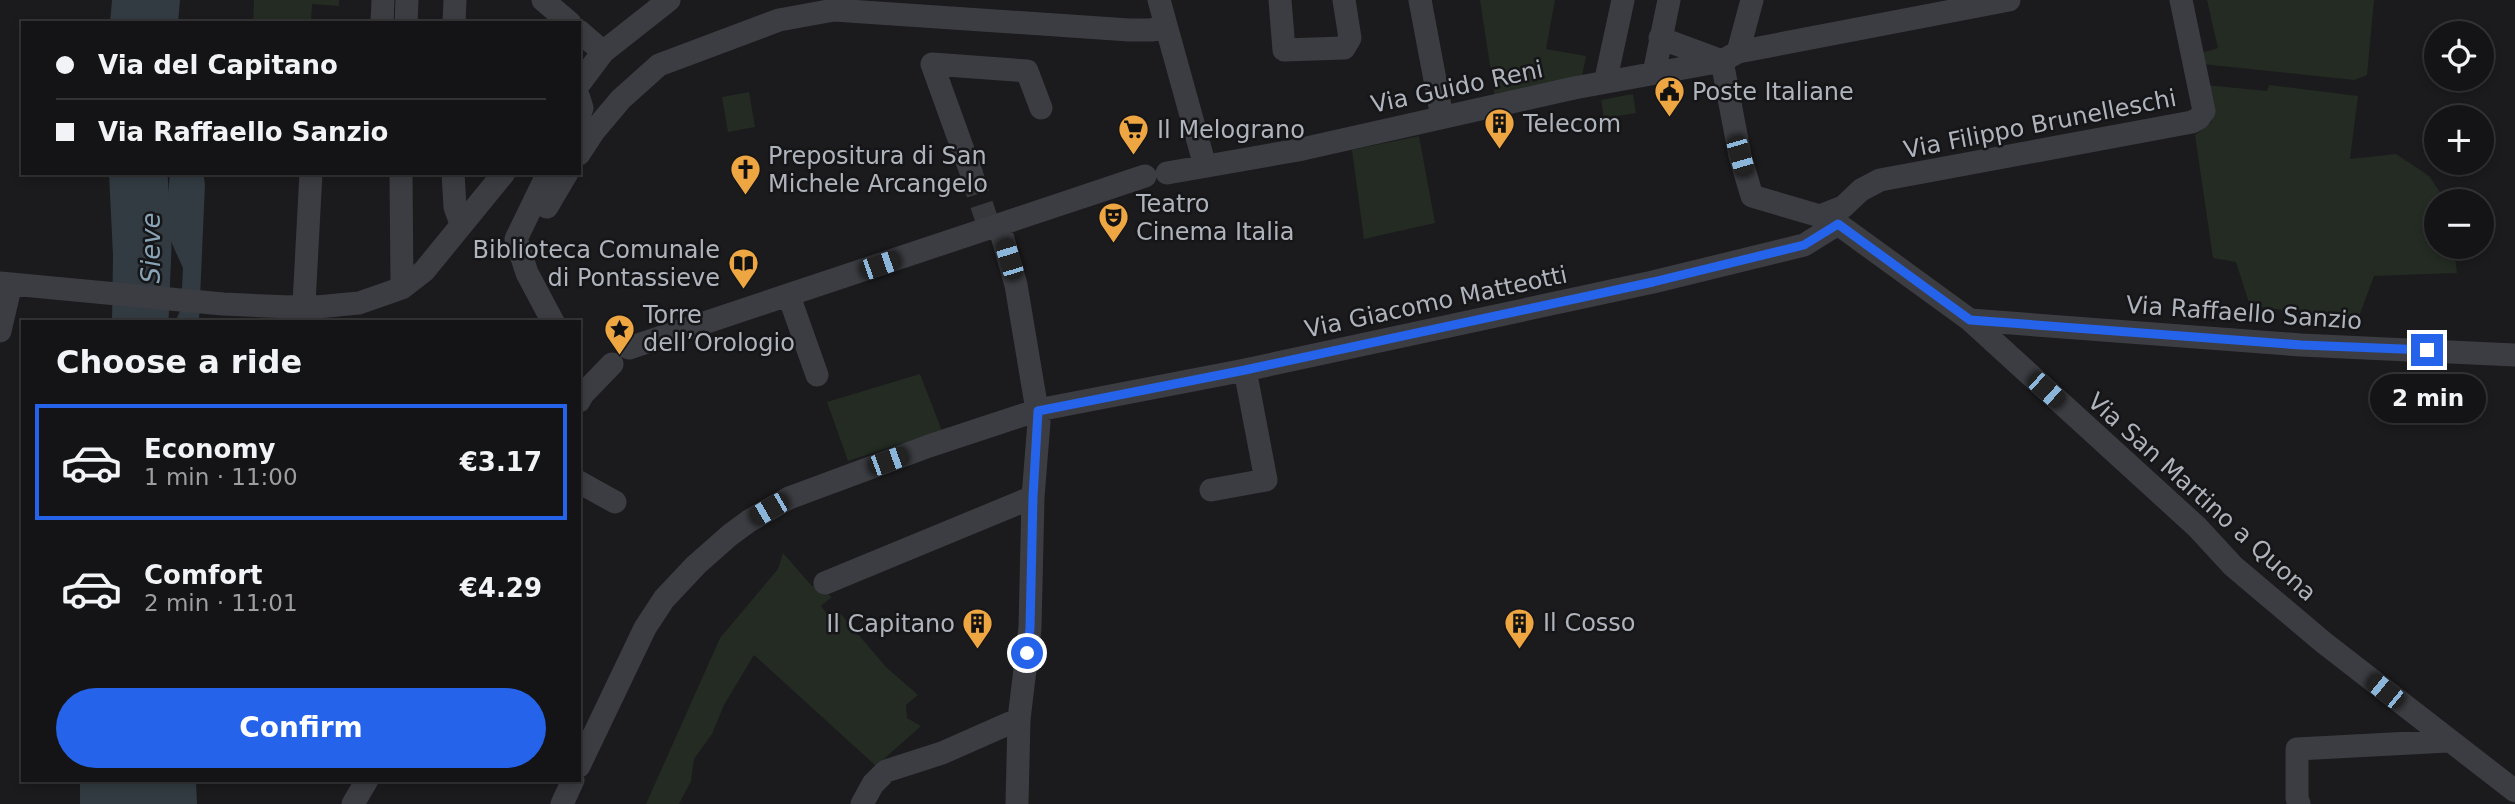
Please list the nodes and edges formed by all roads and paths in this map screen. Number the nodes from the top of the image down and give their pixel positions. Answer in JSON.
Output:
{"nodes":[{"id":1,"x":383,"y":0,"type":"edge"},
{"id":2,"x":407,"y":0,"type":"edge"},
{"id":3,"x":455,"y":0,"type":"edge"},
{"id":4,"x":543,"y":0,"type":"edge"},
{"id":5,"x":670,"y":0,"type":"edge"},
{"id":6,"x":1280,"y":0,"type":"edge"},
{"id":7,"x":1344,"y":0,"type":"edge"},
{"id":8,"x":1420,"y":0,"type":"edge"},
{"id":9,"x":1623,"y":0,"type":"edge"},
{"id":10,"x":1669,"y":0,"type":"edge"},
{"id":11,"x":1752,"y":0,"type":"edge"},
{"id":12,"x":2009,"y":0,"type":"edge"},
{"id":13,"x":2181,"y":0,"type":"edge"},
{"id":14,"x":834,"y":5,"type":"edge"},
{"id":15,"x":1162,"y":11,"type":"edge"},
{"id":16,"x":382,"y":21,"type":"edge"},
{"id":17,"x":407,"y":21,"type":"edge"},
{"id":18,"x":454,"y":21,"type":"edge"},
{"id":19,"x":567,"y":21,"type":"edge"},
{"id":20,"x":581,"y":33,"type":"edge"},
{"id":21,"x":1660,"y":38,"type":"junction"},
{"id":22,"x":603,"y":52,"type":"junction"},
{"id":23,"x":1730,"y":56,"type":"junction"},
{"id":24,"x":1654,"y":73,"type":"junction"},
{"id":25,"x":581,"y":81,"type":"edge"},
{"id":26,"x":1608,"y":81,"type":"junction"},
{"id":27,"x":1041,"y":108,"type":"dead end"},
{"id":28,"x":1441,"y":117,"type":"junction"},
{"id":29,"x":581,"y":151,"type":"edge"},
{"id":30,"x":1205,"y":166,"type":"junction"},
{"id":31,"x":971,"y":172,"type":"tunnel mouth"},
{"id":32,"x":311,"y":175,"type":"edge"},
{"id":33,"x":401,"y":175,"type":"edge"},
{"id":34,"x":453,"y":175,"type":"edge"},
{"id":35,"x":502,"y":175,"type":"edge"},
{"id":36,"x":547,"y":175,"type":"edge"},
{"id":37,"x":566,"y":175,"type":"edge"},
{"id":38,"x":1829,"y":220,"type":"junction"},
{"id":39,"x":461,"y":224,"type":"junction"},
{"id":40,"x":991,"y":224,"type":"junction"},
{"id":41,"x":14,"y":285,"type":"edge"},
{"id":42,"x":402,"y":288,"type":"junction"},
{"id":43,"x":789,"y":296,"type":"junction"},
{"id":44,"x":303,"y":312,"type":"edge"},
{"id":45,"x":549,"y":313,"type":"edge"},
{"id":46,"x":1970,"y":320,"type":"junction"},
{"id":47,"x":0,"y":331,"type":"edge"},
{"id":48,"x":629,"y":348,"type":"dead end"},
{"id":49,"x":2515,"y":355,"type":"edge"},
{"id":50,"x":612,"y":364,"type":"dead end"},
{"id":51,"x":1245,"y":370,"type":"junction"},
{"id":52,"x":817,"y":375,"type":"dead end"},
{"id":53,"x":581,"y":393,"type":"edge"},
{"id":54,"x":1038,"y":411,"type":"junction"},
{"id":55,"x":581,"y":483,"type":"edge"},
{"id":56,"x":1211,"y":490,"type":"dead end"},
{"id":57,"x":1033,"y":497,"type":"junction"},
{"id":58,"x":615,"y":502,"type":"dead end"},
{"id":59,"x":825,"y":583,"type":"dead end"},
{"id":60,"x":1019,"y":719,"type":"junction"},
{"id":61,"x":2448,"y":741,"type":"junction"},
{"id":62,"x":581,"y":762,"type":"edge"},
{"id":63,"x":365,"y":782,"type":"edge"},
{"id":64,"x":572,"y":782,"type":"edge"},
{"id":65,"x":2515,"y":792,"type":"edge"},
{"id":66,"x":353,"y":804,"type":"edge"},
{"id":67,"x":562,"y":804,"type":"edge"},
{"id":68,"x":862,"y":804,"type":"edge"},
{"id":69,"x":1017,"y":804,"type":"edge"},
{"id":70,"x":2300,"y":804,"type":"edge"}],
"edges":[{"from":1,"to":16,"type":"street"},
{"from":2,"to":17,"type":"street"},
{"from":3,"to":18,"type":"street"},
{"from":4,"to":19,"type":"street"},
{"from":5,"to":22,"type":"street"},
{"from":6,"to":7,"type":"street"},
{"from":8,"to":28,"type":"street"},
{"from":9,"to":26,"type":"street"},
{"from":10,"to":21,"type":"street"},
{"from":11,"to":23,"type":"street"},
{"from":12,"to":23,"type":"street","name":"Via Guido Reni"},
{"from":13,"to":38,"type":"street","name":"Via Filippo Brunelleschi"},
{"from":14,"to":15,"type":"street"},
{"from":14,"to":29,"type":"street"},
{"from":15,"to":30,"type":"street"},
{"from":20,"to":22,"type":"street"},
{"from":21,"to":23,"type":"street"},
{"from":21,"to":24,"type":"street"},
{"from":22,"to":25,"type":"street"},
{"from":23,"to":24,"type":"street","name":"Via Guido Reni"},
{"from":23,"to":38,"type":"street","name":"Via San Martino a Quona"},
{"from":24,"to":26,"type":"street","name":"Via Guido Reni"},
{"from":26,"to":28,"type":"street","name":"Via Guido Reni"},
{"from":27,"to":31,"type":"street"},
{"from":28,"to":30,"type":"street","name":"Via Guido Reni"},
{"from":30,"to":40,"type":"street","name":"Via Guido Reni"},
{"from":32,"to":44,"type":"street"},
{"from":33,"to":42,"type":"street"},
{"from":34,"to":39,"type":"street"},
{"from":35,"to":39,"type":"street"},
{"from":36,"to":45,"type":"street"},
{"from":37,"to":45,"type":"street"},
{"from":38,"to":46,"type":"street","name":"Via San Martino a Quona"},
{"from":38,"to":51,"type":"street","name":"Via Giacomo Matteotti"},
{"from":39,"to":42,"type":"street"},
{"from":40,"to":43,"type":"street","name":"Via Guido Reni"},
{"from":40,"to":54,"type":"street"},
{"from":41,"to":44,"type":"street"},
{"from":41,"to":47,"type":"street"},
{"from":42,"to":44,"type":"street"},
{"from":43,"to":48,"type":"street","name":"Via Guido Reni"},
{"from":43,"to":52,"type":"street"},
{"from":46,"to":49,"type":"street","name":"Via Raffaello Sanzio"},
{"from":46,"to":61,"type":"street","name":"Via San Martino a Quona"},
{"from":50,"to":53,"type":"street"},
{"from":51,"to":54,"type":"street","name":"Via Giacomo Matteotti"},
{"from":51,"to":56,"type":"street"},
{"from":54,"to":57,"type":"street"},
{"from":54,"to":62,"type":"street","name":"Via Giacomo Matteotti"},
{"from":55,"to":58,"type":"street"},
{"from":57,"to":59,"type":"street"},
{"from":57,"to":60,"type":"street"},
{"from":60,"to":68,"type":"street"},
{"from":60,"to":69,"type":"street"},
{"from":61,"to":65,"type":"street","name":"Via San Martino a Quona"},
{"from":61,"to":70,"type":"street"},
{"from":63,"to":66,"type":"street"},
{"from":64,"to":67,"type":"street"}]}
